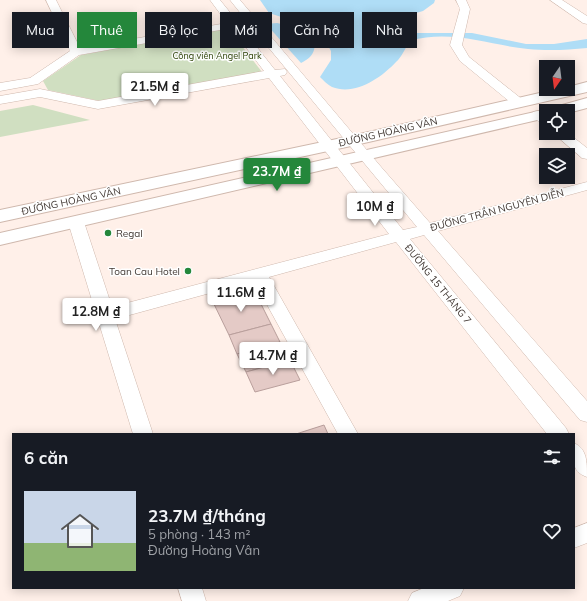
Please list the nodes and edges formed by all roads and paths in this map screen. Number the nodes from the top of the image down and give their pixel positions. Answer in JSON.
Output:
{"nodes":[{"id":1,"x":51,"y":0,"type":"edge"},
{"id":2,"x":215,"y":0,"type":"edge"},
{"id":3,"x":235,"y":0,"type":"edge"},
{"id":4,"x":461,"y":0,"type":"edge"},
{"id":5,"x":555,"y":0,"type":"edge"},
{"id":6,"x":224,"y":12,"type":"edge"},
{"id":7,"x":245,"y":12,"type":"edge"},
{"id":8,"x":587,"y":21,"type":"edge"},
{"id":9,"x":220,"y":26,"type":"edge"},
{"id":10,"x":272,"y":46,"type":"edge"},
{"id":11,"x":253,"y":48,"type":"edge"},
{"id":12,"x":76,"y":52,"type":"junction"},
{"id":13,"x":292,"y":70,"type":"junction"},
{"id":14,"x":272,"y":73,"type":"junction"},
{"id":15,"x":34,"y":81,"type":"junction"},
{"id":16,"x":0,"y":87,"type":"edge"},
{"id":17,"x":587,"y":87,"type":"edge"},
{"id":18,"x":40,"y":93,"type":"junction"},
{"id":19,"x":0,"y":100,"type":"edge"},
{"id":20,"x":519,"y":103,"type":"junction"},
{"id":21,"x":587,"y":103,"type":"edge"},
{"id":22,"x":575,"y":107,"type":"edge"},
{"id":23,"x":539,"y":117,"type":"edge"},
{"id":24,"x":569,"y":140,"type":"edge"},
{"id":25,"x":351,"y":141,"type":"junction"},
{"id":26,"x":328,"y":146,"type":"junction"},
{"id":27,"x":587,"y":155,"type":"edge"},
{"id":28,"x":364,"y":156,"type":"junction"},
{"id":29,"x":340,"y":162,"type":"junction"},
{"id":30,"x":587,"y":186,"type":"edge"},
{"id":31,"x":0,"y":216,"type":"edge"},
{"id":32,"x":76,"y":222,"type":"junction"},
{"id":33,"x":427,"y":229,"type":"junction"},
{"id":34,"x":400,"y":236,"type":"junction"},
{"id":35,"x":0,"y":239,"type":"edge"},
{"id":36,"x":259,"y":274,"type":"junction"},
{"id":37,"x":106,"y":315,"type":"junction"},
{"id":38,"x":587,"y":414,"type":"edge"},
{"id":39,"x":143,"y":433,"type":"edge"},
{"id":40,"x":347,"y":433,"type":"edge"},
{"id":41,"x":558,"y":433,"type":"edge"},
{"id":42,"x":575,"y":453,"type":"edge"},
{"id":43,"x":587,"y":468,"type":"edge"},
{"id":44,"x":587,"y":533,"type":"edge"},
{"id":45,"x":575,"y":538,"type":"edge"},
{"id":46,"x":190,"y":589,"type":"edge"},
{"id":47,"x":194,"y":601,"type":"edge"}],
"edges":[{"from":1,"to":12,"type":"street"},
{"from":2,"to":6,"type":"street","name":"ĐƯỜNG 15 THÁNG 7"},
{"from":3,"to":7,"type":"street"},
{"from":4,"to":20,"type":"street"},
{"from":5,"to":8,"type":"street"},
{"from":9,"to":12,"type":"street"},
{"from":10,"to":13,"type":"street"},
{"from":11,"to":14,"type":"street","name":"ĐƯỜNG 15 THÁNG 7"},
{"from":12,"to":15,"type":"street"},
{"from":13,"to":14,"type":"street"},
{"from":13,"to":25,"type":"street"},
{"from":14,"to":18,"type":"street"},
{"from":14,"to":26,"type":"street","name":"ĐƯỜNG 15 THÁNG 7"},
{"from":15,"to":16,"type":"street"},
{"from":15,"to":18,"type":"street"},
{"from":17,"to":20,"type":"street","name":"ĐƯỜNG HOÀNG VÂN"},
{"from":18,"to":19,"type":"street"},
{"from":20,"to":25,"type":"street","name":"ĐƯỜNG HOÀNG VÂN"},
{"from":21,"to":22,"type":"street","name":"ĐƯỜNG HOÀNG VÂN"},
{"from":23,"to":28,"type":"street","name":"ĐƯỜNG HOÀNG VÂN"},
{"from":24,"to":27,"type":"street"},
{"from":25,"to":26,"type":"street","name":"ĐƯỜNG HOÀNG VÂN"},
{"from":25,"to":28,"type":"street"},
{"from":26,"to":29,"type":"street","name":"ĐƯỜNG 15 THÁNG 7"},
{"from":26,"to":31,"type":"street","name":"ĐƯỜNG HOÀNG VÂN"},
{"from":28,"to":29,"type":"street","name":"ĐƯỜNG HOÀNG VÂN"},
{"from":28,"to":33,"type":"street"},
{"from":29,"to":32,"type":"street","name":"ĐƯỜNG HOÀNG VÂN"},
{"from":29,"to":34,"type":"street","name":"ĐƯỜNG 15 THÁNG 7"},
{"from":30,"to":33,"type":"street","name":"ĐƯỜNG TRẦN NGUYÊN DIỄN"},
{"from":32,"to":35,"type":"street","name":"ĐƯỜNG HOÀNG VÂN"},
{"from":32,"to":37,"type":"street"},
{"from":33,"to":34,"type":"street","name":"ĐƯỜNG TRẦN NGUYÊN DIỄN"},
{"from":33,"to":38,"type":"street"},
{"from":34,"to":36,"type":"street","name":"ĐƯỜNG TRẦN NGUYÊN DIỄN"},
{"from":34,"to":41,"type":"street","name":"ĐƯỜNG 15 THÁNG 7"},
{"from":36,"to":37,"type":"street","name":"ĐƯỜNG TRẦN NGUYÊN DIỄN"},
{"from":36,"to":40,"type":"street"},
{"from":37,"to":39,"type":"street"},
{"from":42,"to":43,"type":"street"},
{"from":44,"to":45,"type":"street"},
{"from":46,"to":47,"type":"street"}]}
